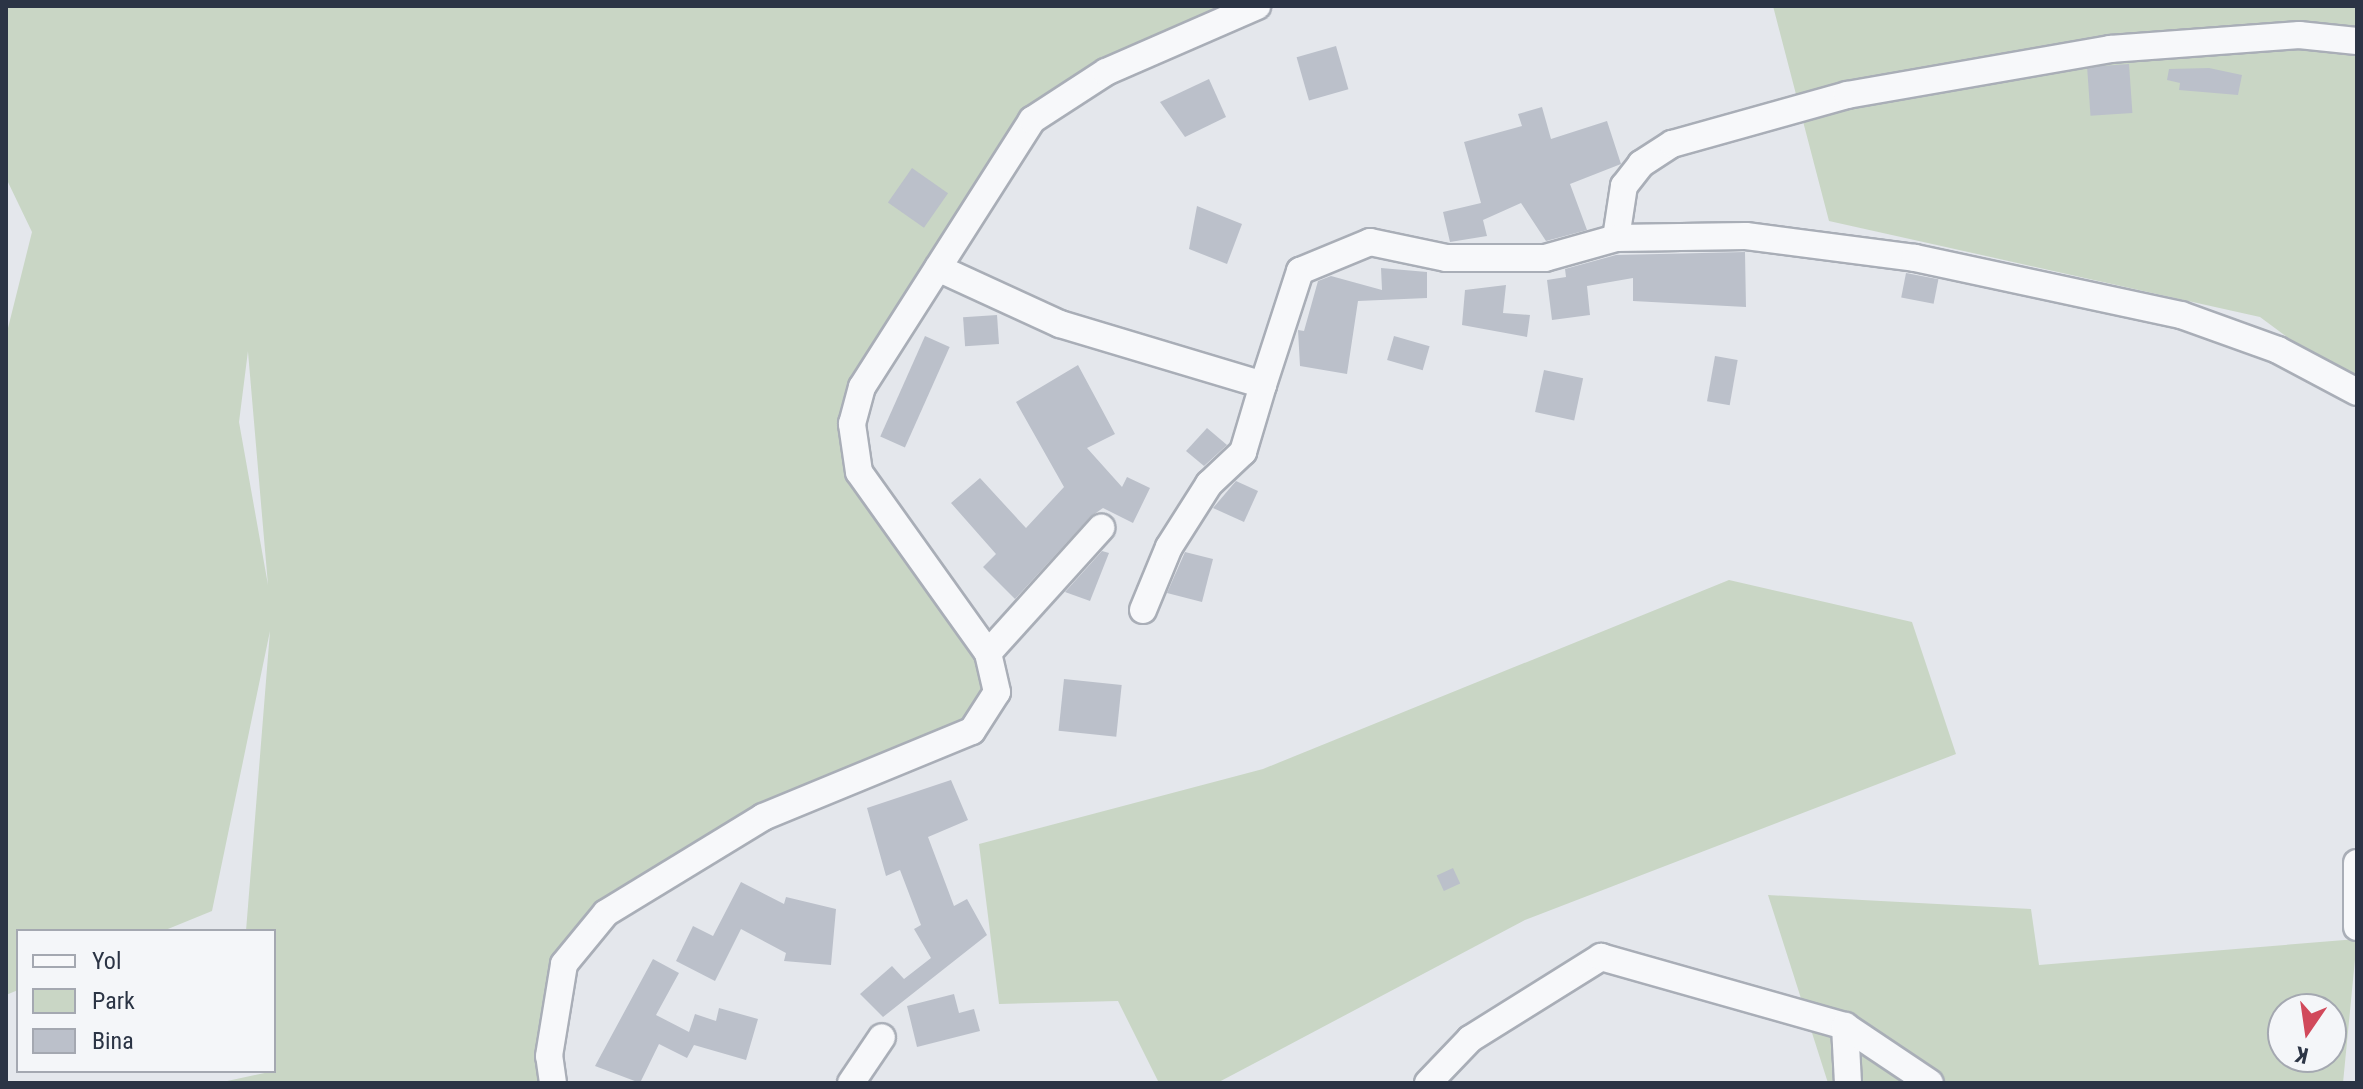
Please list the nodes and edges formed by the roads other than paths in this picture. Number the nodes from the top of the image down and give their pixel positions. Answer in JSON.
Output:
{"nodes":[{"id":1,"x":1257,"y":6,"type":"edge"},
{"id":2,"x":2357,"y":41,"type":"edge"},
{"id":3,"x":1616,"y":238,"type":"junction"},
{"id":4,"x":938,"y":268,"type":"junction"},
{"id":5,"x":1263,"y":385,"type":"junction"},
{"id":6,"x":2357,"y":392,"type":"edge"},
{"id":7,"x":1101,"y":528,"type":"dead end"},
{"id":8,"x":1143,"y":610,"type":"dead end"},
{"id":9,"x":988,"y":653,"type":"junction"},
{"id":10,"x":2357,"y":863,"type":"edge"},
{"id":11,"x":2357,"y":927,"type":"edge"},
{"id":12,"x":1845,"y":1026,"type":"junction"},
{"id":13,"x":882,"y":1037,"type":"dead end"},
{"id":14,"x":553,"y":1083,"type":"edge"},
{"id":15,"x":851,"y":1083,"type":"edge"},
{"id":16,"x":1428,"y":1083,"type":"edge"},
{"id":17,"x":1848,"y":1083,"type":"edge"},
{"id":18,"x":1930,"y":1083,"type":"edge"}],
"edges":[{"from":1,"to":4,"type":"street"},
{"from":2,"to":3,"type":"street"},
{"from":3,"to":5,"type":"street"},
{"from":3,"to":6,"type":"street"},
{"from":4,"to":5,"type":"street"},
{"from":4,"to":9,"type":"street"},
{"from":5,"to":8,"type":"street"},
{"from":7,"to":9,"type":"street"},
{"from":9,"to":14,"type":"street"},
{"from":10,"to":11,"type":"street"},
{"from":12,"to":16,"type":"street"},
{"from":12,"to":17,"type":"street"},
{"from":12,"to":18,"type":"street"},
{"from":13,"to":15,"type":"street"}]}
